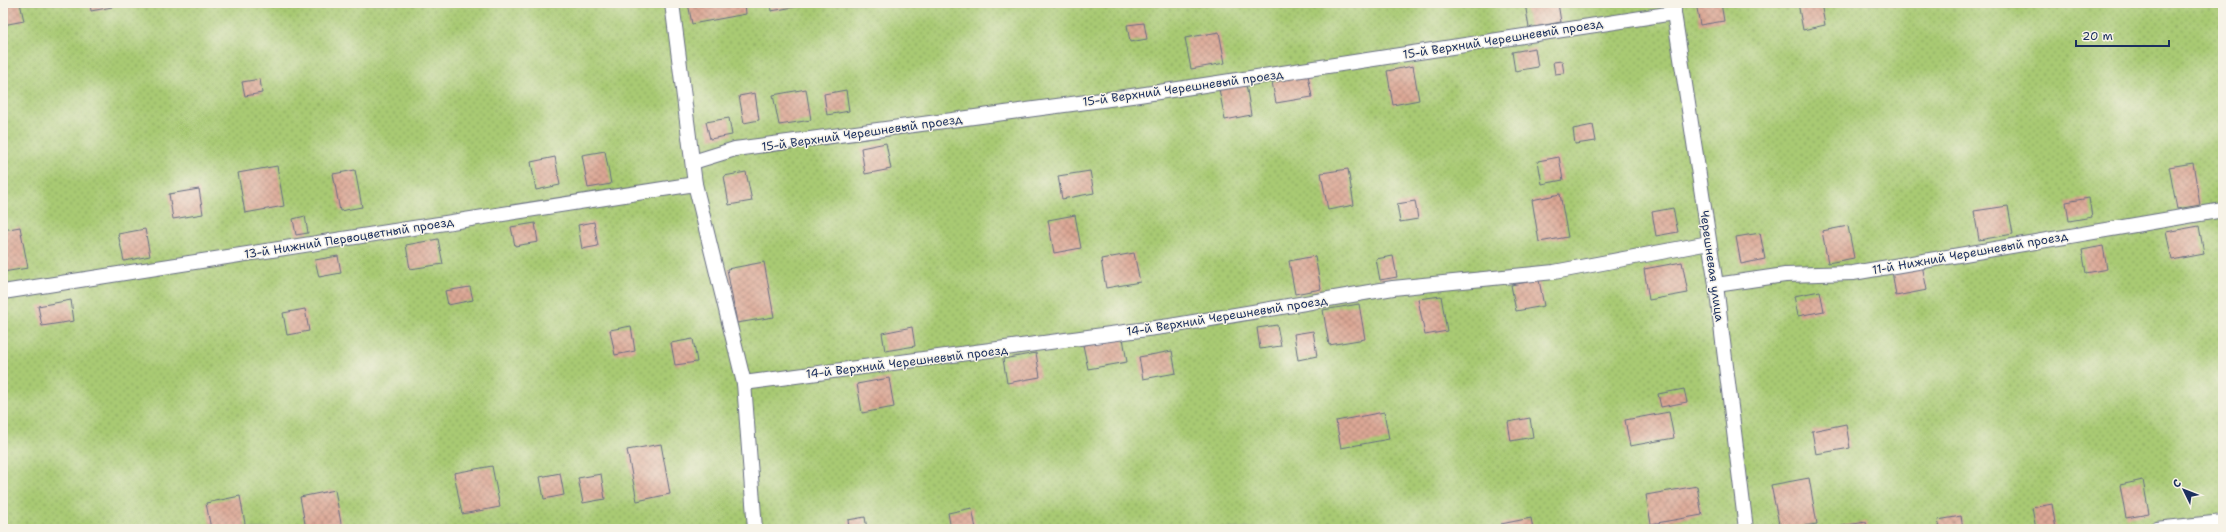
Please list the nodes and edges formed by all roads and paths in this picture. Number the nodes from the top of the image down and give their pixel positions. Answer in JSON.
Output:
{"nodes":[{"id":1,"x":672,"y":3,"type":"edge"},
{"id":2,"x":1674,"y":8,"type":"edge"},
{"id":3,"x":693,"y":162,"type":"junction"},
{"id":4,"x":695,"y":184,"type":"junction"},
{"id":5,"x":2223,"y":210,"type":"edge"},
{"id":6,"x":1709,"y":243,"type":"junction"},
{"id":7,"x":1716,"y":285,"type":"junction"},
{"id":8,"x":3,"y":292,"type":"edge"},
{"id":9,"x":744,"y":383,"type":"junction"},
{"id":10,"x":2223,"y":522,"type":"edge"},
{"id":11,"x":755,"y":529,"type":"edge"},
{"id":12,"x":1746,"y":529,"type":"edge"},
{"id":13,"x":2156,"y":529,"type":"edge"}],
"edges":[{"from":1,"to":3,"type":"lane"},
{"from":2,"to":3,"type":"lane","name":"15-й Верхний Черешневый проезд"},
{"from":2,"to":6,"type":"lane","name":"Черешневая улица"},
{"from":3,"to":4,"type":"lane"},
{"from":4,"to":8,"type":"lane","name":"13-й Нижний Первоцветный проезд"},
{"from":4,"to":9,"type":"lane"},
{"from":5,"to":7,"type":"lane","name":"11-й Нижний Черешневый проезд"},
{"from":6,"to":7,"type":"lane","name":"Черешневая улица"},
{"from":6,"to":9,"type":"lane","name":"14-й Верхний Черешневый проезд"},
{"from":7,"to":12,"type":"lane","name":"Черешневая улица"},
{"from":9,"to":11,"type":"lane"},
{"from":10,"to":13,"type":"lane"}]}
